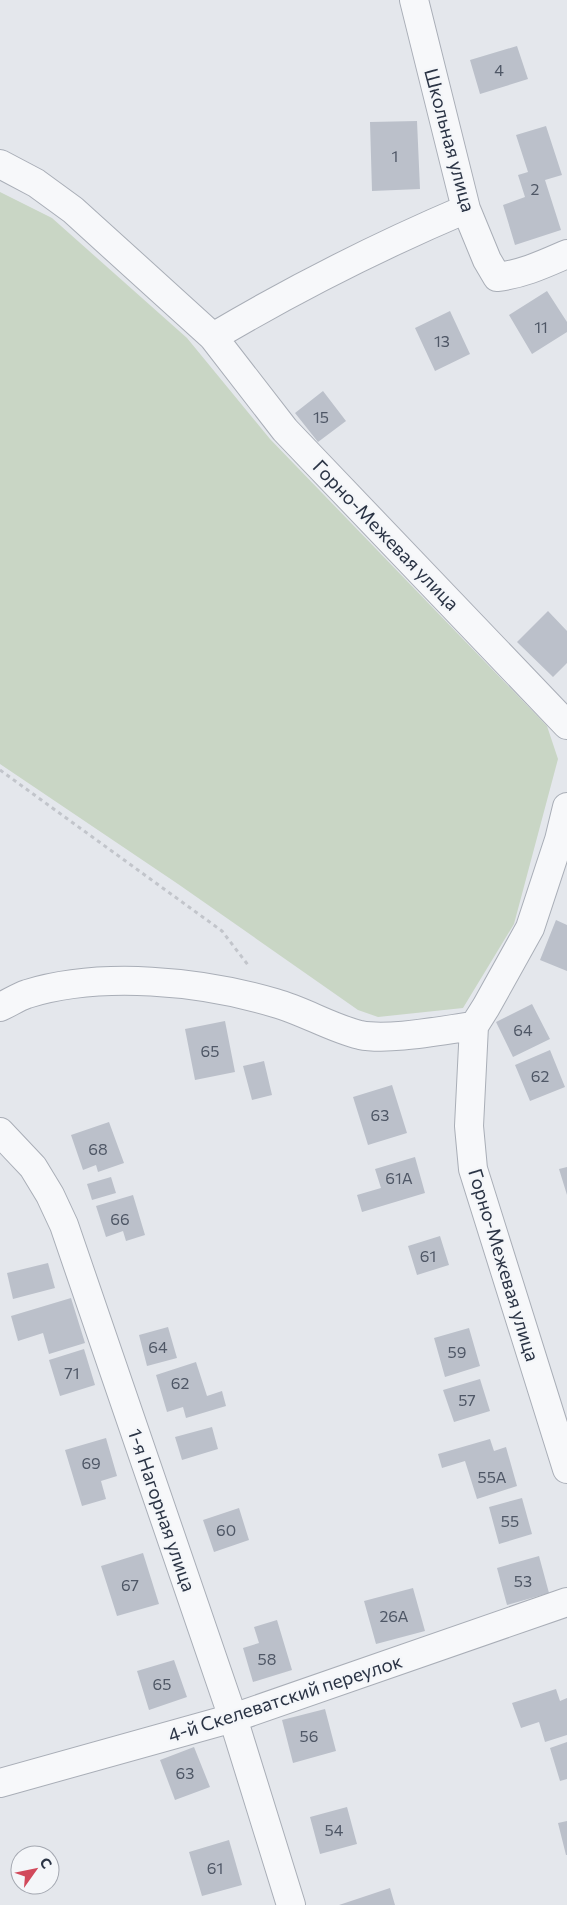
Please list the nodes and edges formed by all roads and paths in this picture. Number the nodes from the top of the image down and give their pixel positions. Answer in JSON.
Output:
{"nodes":[{"id":1,"x":414,"y":0,"type":"edge"},
{"id":2,"x":0,"y":164,"type":"edge"},
{"id":3,"x":466,"y":209,"type":"junction"},
{"id":4,"x":567,"y":254,"type":"edge"},
{"id":5,"x":213,"y":337,"type":"junction"},
{"id":6,"x":567,"y":725,"type":"edge"},
{"id":7,"x":0,"y":770,"type":"edge"},
{"id":8,"x":567,"y":807,"type":"edge"},
{"id":9,"x":276,"y":1003,"type":"junction"},
{"id":10,"x":0,"y":1007,"type":"edge"},
{"id":11,"x":474,"y":1026,"type":"junction"},
{"id":12,"x":2,"y":1135,"type":"edge"},
{"id":13,"x":567,"y":1469,"type":"edge"},
{"id":14,"x":567,"y":1602,"type":"edge"},
{"id":15,"x":233,"y":1718,"type":"junction"},
{"id":16,"x":0,"y":1784,"type":"edge"},
{"id":17,"x":291,"y":1905,"type":"edge"}],
"edges":[{"from":1,"to":3,"type":"street","name":"Школьная улица"},
{"from":2,"to":5,"type":"street","name":"Горно-Межевая улица"},
{"from":3,"to":4,"type":"street","name":"Школьная улица"},
{"from":3,"to":5,"type":"street"},
{"from":5,"to":6,"type":"street","name":"Горно-Межевая улица"},
{"from":7,"to":9,"type":"path"},
{"from":8,"to":11,"type":"street","name":"Горно-Межевая улица"},
{"from":9,"to":10,"type":"street"},
{"from":9,"to":11,"type":"street"},
{"from":11,"to":13,"type":"street","name":"Горно-Межевая улица"},
{"from":12,"to":15,"type":"street","name":"1-я Нагорная улица"},
{"from":14,"to":15,"type":"street","name":"4-й Скелеватский переулок"},
{"from":15,"to":16,"type":"street","name":"4-й Скелеватский переулок"},
{"from":15,"to":17,"type":"street","name":"1-я Нагорная улица"}]}
